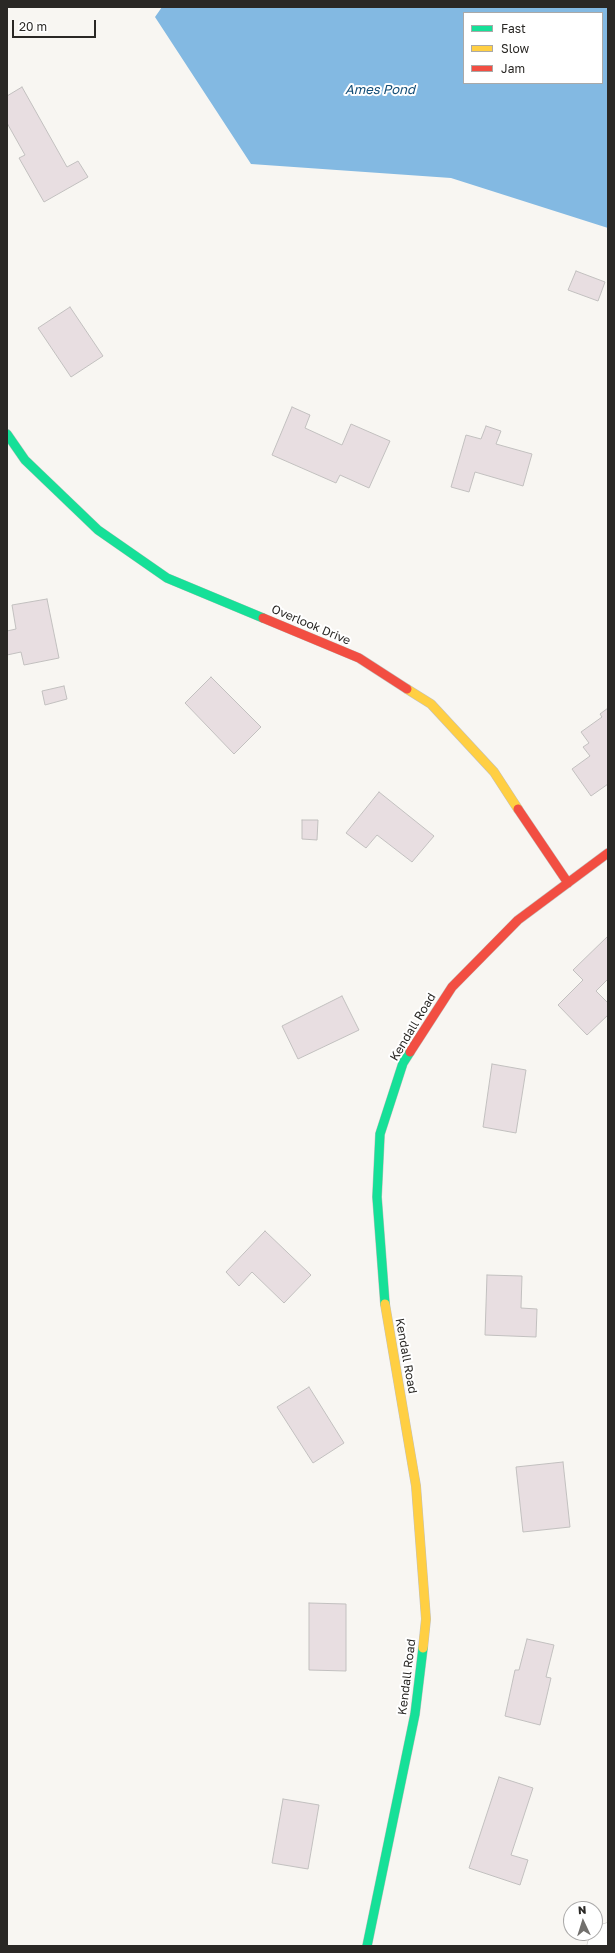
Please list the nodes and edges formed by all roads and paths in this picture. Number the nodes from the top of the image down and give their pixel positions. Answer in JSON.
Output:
{"nodes":[{"id":1,"x":7,"y":434,"type":"edge"},
{"id":2,"x":608,"y":853,"type":"edge"},
{"id":3,"x":568,"y":883,"type":"junction"},
{"id":4,"x":608,"y":1934,"type":"edge"},
{"id":5,"x":367,"y":1946,"type":"edge"},
{"id":6,"x":598,"y":1946,"type":"edge"}],
"edges":[{"from":1,"to":3,"type":"street","name":"Overlook Drive"},
{"from":2,"to":3,"type":"street","name":"Kendall Road"},
{"from":3,"to":5,"type":"street","name":"Kendall Road"},
{"from":4,"to":6,"type":"street"}]}
